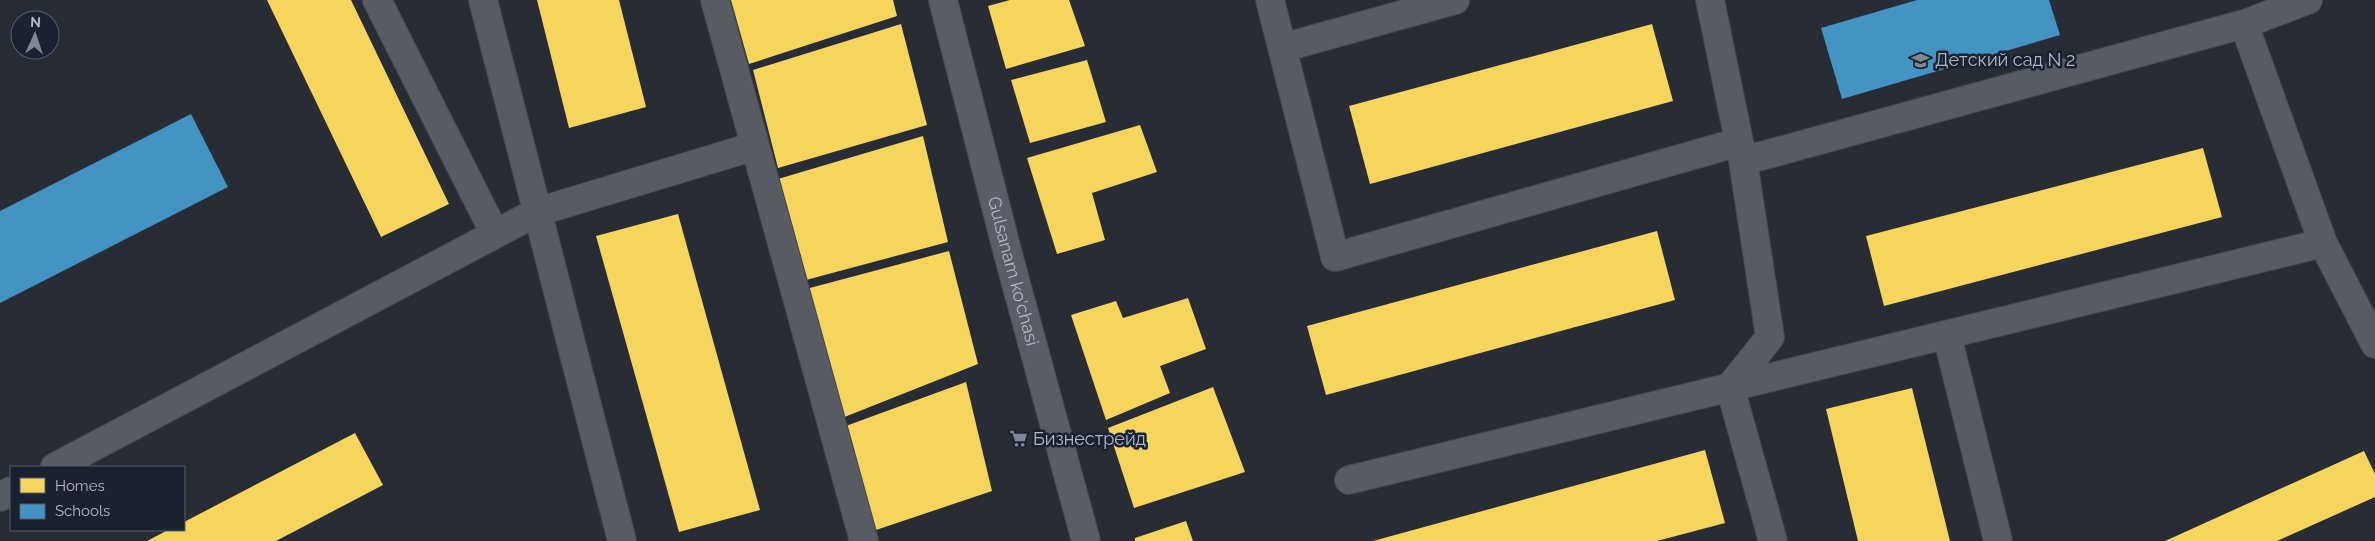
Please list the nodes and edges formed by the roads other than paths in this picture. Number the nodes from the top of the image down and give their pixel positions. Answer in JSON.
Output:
{"nodes":[{"id":1,"x":377,"y":0,"type":"edge"},
{"id":2,"x":483,"y":0,"type":"edge"},
{"id":3,"x":715,"y":0,"type":"edge"},
{"id":4,"x":943,"y":0,"type":"edge"},
{"id":5,"x":1270,"y":0,"type":"edge"},
{"id":6,"x":1455,"y":0,"type":"edge"},
{"id":7,"x":1710,"y":0,"type":"edge"},
{"id":8,"x":2308,"y":0,"type":"edge"},
{"id":9,"x":2244,"y":24,"type":"junction"},
{"id":10,"x":1282,"y":48,"type":"junction"},
{"id":11,"x":755,"y":146,"type":"junction"},
{"id":12,"x":1741,"y":151,"type":"junction"},
{"id":13,"x":537,"y":212,"type":"junction"},
{"id":14,"x":495,"y":234,"type":"junction"},
{"id":15,"x":2323,"y":243,"type":"junction"},
{"id":16,"x":1947,"y":334,"type":"junction"},
{"id":17,"x":2375,"y":344,"type":"edge"},
{"id":18,"x":1730,"y":387,"type":"junction"},
{"id":19,"x":57,"y":466,"type":"edge"},
{"id":20,"x":1349,"y":480,"type":"dead end"},
{"id":21,"x":1081,"y":540,"type":"edge"},
{"id":22,"x":622,"y":541,"type":"edge"},
{"id":23,"x":864,"y":541,"type":"edge"},
{"id":24,"x":1773,"y":541,"type":"edge"},
{"id":25,"x":1998,"y":541,"type":"edge"}],
"edges":[{"from":1,"to":14,"type":"lane"},
{"from":2,"to":13,"type":"lane"},
{"from":3,"to":11,"type":"lane"},
{"from":4,"to":21,"type":"main road","name":"Gulsanam ko'chasi"},
{"from":5,"to":10,"type":"lane"},
{"from":6,"to":10,"type":"lane"},
{"from":7,"to":12,"type":"lane"},
{"from":8,"to":9,"type":"lane"},
{"from":9,"to":12,"type":"lane"},
{"from":9,"to":15,"type":"lane"},
{"from":10,"to":12,"type":"lane"},
{"from":11,"to":13,"type":"lane"},
{"from":11,"to":23,"type":"lane"},
{"from":12,"to":18,"type":"lane"},
{"from":13,"to":14,"type":"lane"},
{"from":13,"to":22,"type":"lane"},
{"from":14,"to":19,"type":"lane"},
{"from":15,"to":16,"type":"lane"},
{"from":15,"to":17,"type":"lane"},
{"from":16,"to":18,"type":"lane"},
{"from":16,"to":25,"type":"lane"},
{"from":18,"to":20,"type":"lane"},
{"from":18,"to":24,"type":"lane"}]}
